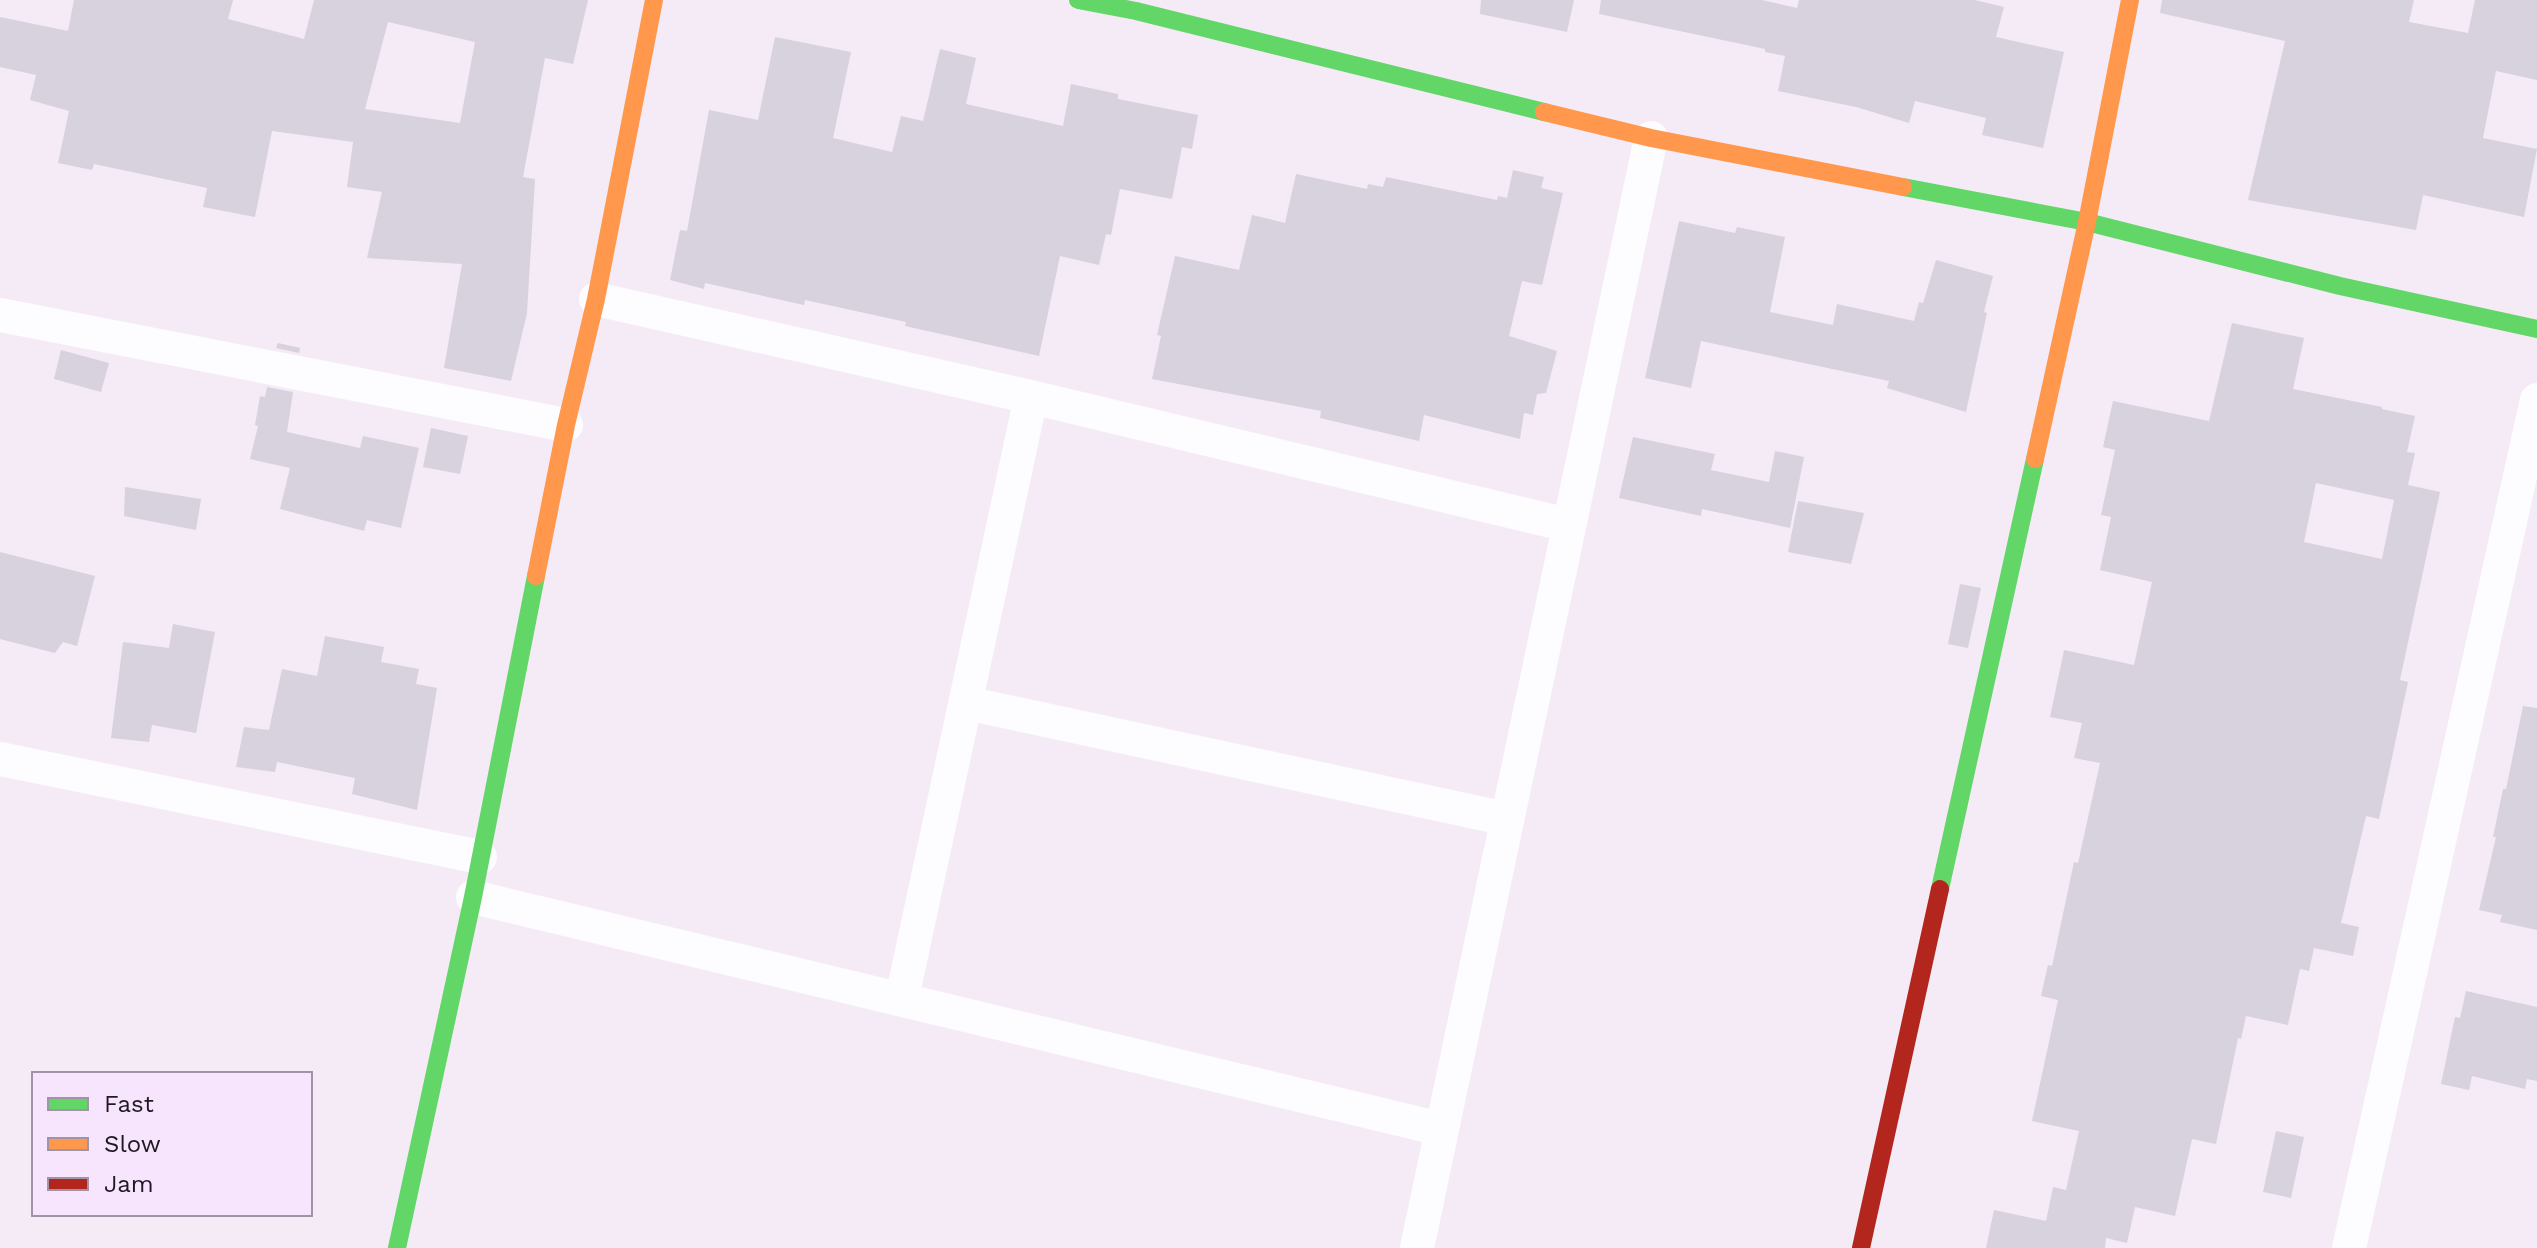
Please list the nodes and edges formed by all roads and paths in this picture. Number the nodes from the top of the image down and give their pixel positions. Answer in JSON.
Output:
{"nodes":[{"id":1,"x":654,"y":0,"type":"edge"},
{"id":2,"x":1078,"y":0,"type":"edge"},
{"id":3,"x":2130,"y":0,"type":"edge"},
{"id":4,"x":1137,"y":6,"type":"edge"},
{"id":5,"x":1651,"y":138,"type":"junction"},
{"id":6,"x":2087,"y":222,"type":"junction"},
{"id":7,"x":596,"y":299,"type":"junction"},
{"id":8,"x":0,"y":315,"type":"edge"},
{"id":9,"x":2537,"y":329,"type":"edge"},
{"id":10,"x":1031,"y":397,"type":"junction"},
{"id":11,"x":2537,"y":400,"type":"edge"},
{"id":12,"x":566,"y":425,"type":"junction"},
{"id":13,"x":1568,"y":525,"type":"junction"},
{"id":14,"x":966,"y":703,"type":"junction"},
{"id":15,"x":0,"y":759,"type":"edge"},
{"id":16,"x":1507,"y":819,"type":"junction"},
{"id":17,"x":480,"y":857,"type":"junction"},
{"id":18,"x":473,"y":897,"type":"junction"},
{"id":19,"x":902,"y":998,"type":"junction"},
{"id":20,"x":1441,"y":1129,"type":"junction"},
{"id":21,"x":397,"y":1248,"type":"edge"},
{"id":22,"x":1417,"y":1248,"type":"edge"},
{"id":23,"x":1861,"y":1248,"type":"edge"},
{"id":24,"x":2349,"y":1248,"type":"edge"}],
"edges":[{"from":1,"to":7,"type":"street"},
{"from":2,"to":4,"type":"street"},
{"from":3,"to":6,"type":"street"},
{"from":4,"to":5,"type":"street"},
{"from":5,"to":6,"type":"street"},
{"from":5,"to":13,"type":"street"},
{"from":6,"to":9,"type":"street"},
{"from":6,"to":23,"type":"street"},
{"from":7,"to":10,"type":"street"},
{"from":7,"to":12,"type":"street"},
{"from":8,"to":12,"type":"street"},
{"from":10,"to":13,"type":"street"},
{"from":10,"to":14,"type":"street"},
{"from":11,"to":24,"type":"street"},
{"from":12,"to":17,"type":"street"},
{"from":13,"to":16,"type":"street"},
{"from":14,"to":16,"type":"street"},
{"from":14,"to":19,"type":"street"},
{"from":15,"to":17,"type":"street"},
{"from":16,"to":20,"type":"street"},
{"from":17,"to":18,"type":"street"},
{"from":18,"to":19,"type":"street"},
{"from":18,"to":21,"type":"street"},
{"from":19,"to":20,"type":"street"},
{"from":20,"to":22,"type":"street"}]}
